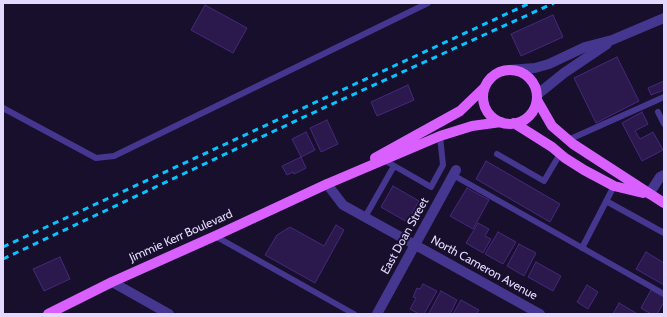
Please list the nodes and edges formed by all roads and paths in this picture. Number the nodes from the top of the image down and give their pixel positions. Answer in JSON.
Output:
{"nodes":[{"id":1,"x":428,"y":3,"type":"edge"},
{"id":2,"x":664,"y":18,"type":"edge"},
{"id":3,"x":612,"y":40,"type":"junction"},
{"id":4,"x":509,"y":70,"type":"junction"},
{"id":5,"x":485,"y":87,"type":"junction"},
{"id":6,"x":537,"y":97,"type":"junction"},
{"id":7,"x":664,"y":97,"type":"edge"},
{"id":8,"x":3,"y":108,"type":"edge"},
{"id":9,"x":658,"y":112,"type":"dead end"},
{"id":10,"x":501,"y":122,"type":"junction"},
{"id":11,"x":514,"y":123,"type":"junction"},
{"id":12,"x":664,"y":124,"type":"edge"},
{"id":13,"x":440,"y":136,"type":"junction"},
{"id":14,"x":568,"y":140,"type":"junction"},
{"id":15,"x":497,"y":154,"type":"dead end"},
{"id":16,"x":560,"y":154,"type":"junction"},
{"id":17,"x":384,"y":160,"type":"junction"},
{"id":18,"x":394,"y":166,"type":"junction"},
{"id":19,"x":455,"y":173,"type":"joint"},
{"id":20,"x":664,"y":176,"type":"edge"},
{"id":21,"x":327,"y":184,"type":"junction"},
{"id":22,"x":614,"y":186,"type":"junction"},
{"id":23,"x":649,"y":194,"type":"junction"},
{"id":24,"x":606,"y":201,"type":"junction"},
{"id":25,"x":664,"y":203,"type":"edge"},
{"id":26,"x":365,"y":217,"type":"junction"},
{"id":27,"x":664,"y":233,"type":"edge"},
{"id":28,"x":215,"y":236,"type":"junction"},
{"id":29,"x":416,"y":245,"type":"junction"},
{"id":30,"x":582,"y":248,"type":"junction"},
{"id":31,"x":112,"y":282,"type":"junction"},
{"id":32,"x":664,"y":294,"type":"edge"},
{"id":33,"x":48,"y":314,"type":"edge"},
{"id":34,"x":169,"y":314,"type":"edge"},
{"id":35,"x":354,"y":314,"type":"edge"},
{"id":36,"x":377,"y":314,"type":"edge"},
{"id":37,"x":540,"y":314,"type":"edge"}],
"edges":[{"from":1,"to":8,"type":"lane"},
{"from":2,"to":3,"type":"street"},
{"from":3,"to":4,"type":"street"},
{"from":3,"to":6,"type":"street"},
{"from":4,"to":5,"type":"main road"},
{"from":4,"to":6,"type":"main road"},
{"from":5,"to":10,"type":"main road"},
{"from":5,"to":21,"type":"main road","name":"Jimmie Kerr Boulevard"},
{"from":6,"to":11,"type":"main road"},
{"from":6,"to":14,"type":"main road"},
{"from":7,"to":14,"type":"lane"},
{"from":9,"to":12,"type":"lane"},
{"from":10,"to":11,"type":"main road"},
{"from":10,"to":13,"type":"main road","name":"Jimmie Kerr Boulevard"},
{"from":11,"to":16,"type":"main road"},
{"from":13,"to":17,"type":"main road","name":"Jimmie Kerr Boulevard"},
{"from":13,"to":18,"type":"lane"},
{"from":14,"to":23,"type":"main road"},
{"from":15,"to":16,"type":"lane"},
{"from":16,"to":22,"type":"main road"},
{"from":17,"to":18,"type":"lane"},
{"from":17,"to":21,"type":"main road","name":"Jimmie Kerr Boulevard"},
{"from":18,"to":26,"type":"lane"},
{"from":19,"to":29,"type":"street","name":"East Doan Street"},
{"from":19,"to":30,"type":"lane"},
{"from":20,"to":23,"type":"street"},
{"from":21,"to":26,"type":"street","name":"North Cameron Avenue"},
{"from":21,"to":28,"type":"main road","name":"Jimmie Kerr Boulevard"},
{"from":22,"to":23,"type":"main road"},
{"from":22,"to":24,"type":"lane"},
{"from":23,"to":25,"type":"main road"},
{"from":24,"to":27,"type":"lane"},
{"from":24,"to":30,"type":"lane"},
{"from":26,"to":29,"type":"street","name":"North Cameron Avenue"},
{"from":28,"to":31,"type":"main road","name":"Jimmie Kerr Boulevard"},
{"from":28,"to":35,"type":"lane"},
{"from":29,"to":36,"type":"street","name":"East Doan Street"},
{"from":29,"to":37,"type":"street","name":"North Cameron Avenue"},
{"from":30,"to":32,"type":"lane"},
{"from":31,"to":33,"type":"main road","name":"Jimmie Kerr Boulevard"},
{"from":31,"to":34,"type":"street"}]}
